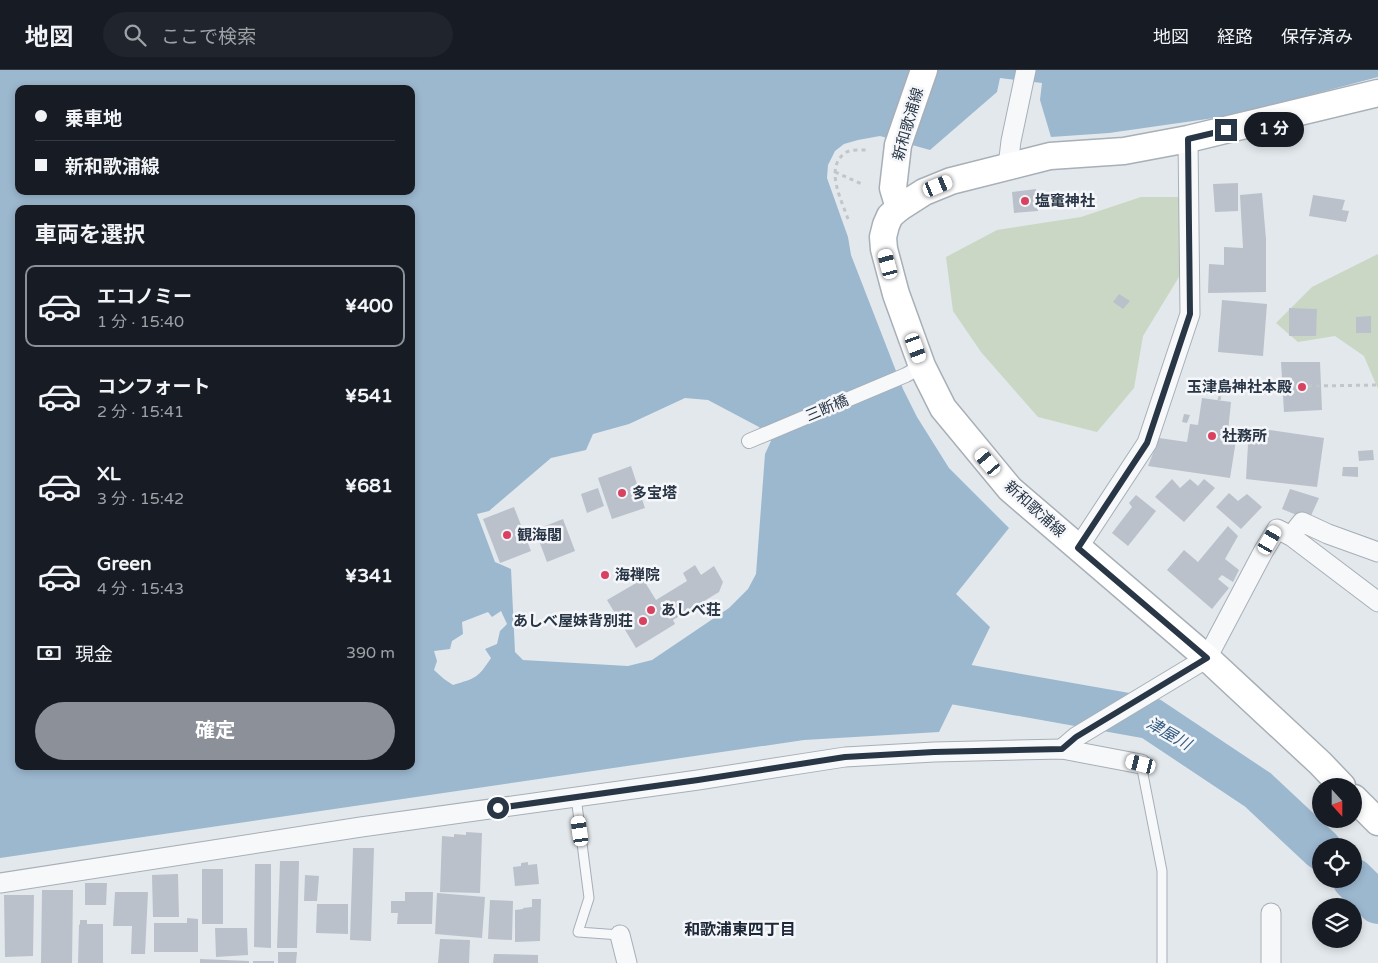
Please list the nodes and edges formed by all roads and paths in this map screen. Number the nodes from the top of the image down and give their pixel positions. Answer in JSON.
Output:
{"nodes":[{"id":1,"x":924,"y":70,"type":"edge"},
{"id":2,"x":1026,"y":70,"type":"edge"},
{"id":3,"x":1378,"y":93,"type":"edge"},
{"id":4,"x":1188,"y":139,"type":"junction"},
{"id":5,"x":868,"y":150,"type":"dead end"},
{"id":6,"x":1008,"y":166,"type":"junction"},
{"id":7,"x":835,"y":172,"type":"junction"},
{"id":8,"x":864,"y":185,"type":"dead end"},
{"id":9,"x":899,"y":208,"type":"junction"},
{"id":10,"x":848,"y":219,"type":"dead end"},
{"id":11,"x":914,"y":370,"type":"junction"},
{"id":12,"x":1378,"y":385,"type":"edge"},
{"id":13,"x":1165,"y":388,"type":"junction"},
{"id":14,"x":1222,"y":388,"type":"junction"},
{"id":15,"x":1219,"y":400,"type":"dead end"},
{"id":16,"x":749,"y":441,"type":"dead end"},
{"id":17,"x":1291,"y":536,"type":"junction"},
{"id":18,"x":1078,"y":548,"type":"junction"},
{"id":19,"x":1378,"y":552,"type":"edge"},
{"id":20,"x":1378,"y":602,"type":"edge"},
{"id":21,"x":1207,"y":658,"type":"junction"},
{"id":22,"x":1069,"y":743,"type":"junction"},
{"id":23,"x":1141,"y":764,"type":"joint"},
{"id":24,"x":1334,"y":778,"type":"edge"},
{"id":25,"x":576,"y":797,"type":"junction"},
{"id":26,"x":0,"y":883,"type":"edge"},
{"id":27,"x":1270,"y":914,"type":"dead end"},
{"id":28,"x":620,"y":935,"type":"joint"},
{"id":29,"x":627,"y":963,"type":"edge"},
{"id":30,"x":1162,"y":963,"type":"edge"},
{"id":31,"x":1272,"y":963,"type":"edge"}],
"edges":[{"from":1,"to":9,"type":"main road","name":"新和歌浦線"},
{"from":2,"to":6,"type":"street"},
{"from":3,"to":4,"type":"main road","name":"新和歌浦線"},
{"from":4,"to":6,"type":"main road","name":"新和歌浦線"},
{"from":4,"to":13,"type":"street"},
{"from":5,"to":7,"type":"path"},
{"from":6,"to":9,"type":"main road","name":"新和歌浦線"},
{"from":7,"to":8,"type":"path"},
{"from":7,"to":10,"type":"path"},
{"from":9,"to":11,"type":"main road","name":"新和歌浦線"},
{"from":11,"to":16,"type":"street","name":"三断橋"},
{"from":11,"to":18,"type":"main road","name":"新和歌浦線"},
{"from":12,"to":14,"type":"path"},
{"from":13,"to":14,"type":"path"},
{"from":13,"to":18,"type":"street"},
{"from":14,"to":15,"type":"path"},
{"from":17,"to":19,"type":"street"},
{"from":17,"to":20,"type":"street"},
{"from":17,"to":21,"type":"street"},
{"from":18,"to":21,"type":"main road","name":"新和歌浦線"},
{"from":21,"to":22,"type":"street"},
{"from":21,"to":24,"type":"main road","name":"新和歌浦線"},
{"from":22,"to":23,"type":"street"},
{"from":22,"to":25,"type":"street"},
{"from":23,"to":30,"type":"lane"},
{"from":25,"to":26,"type":"street"},
{"from":25,"to":28,"type":"lane"},
{"from":27,"to":31,"type":"street"},
{"from":28,"to":29,"type":"street"}]}
